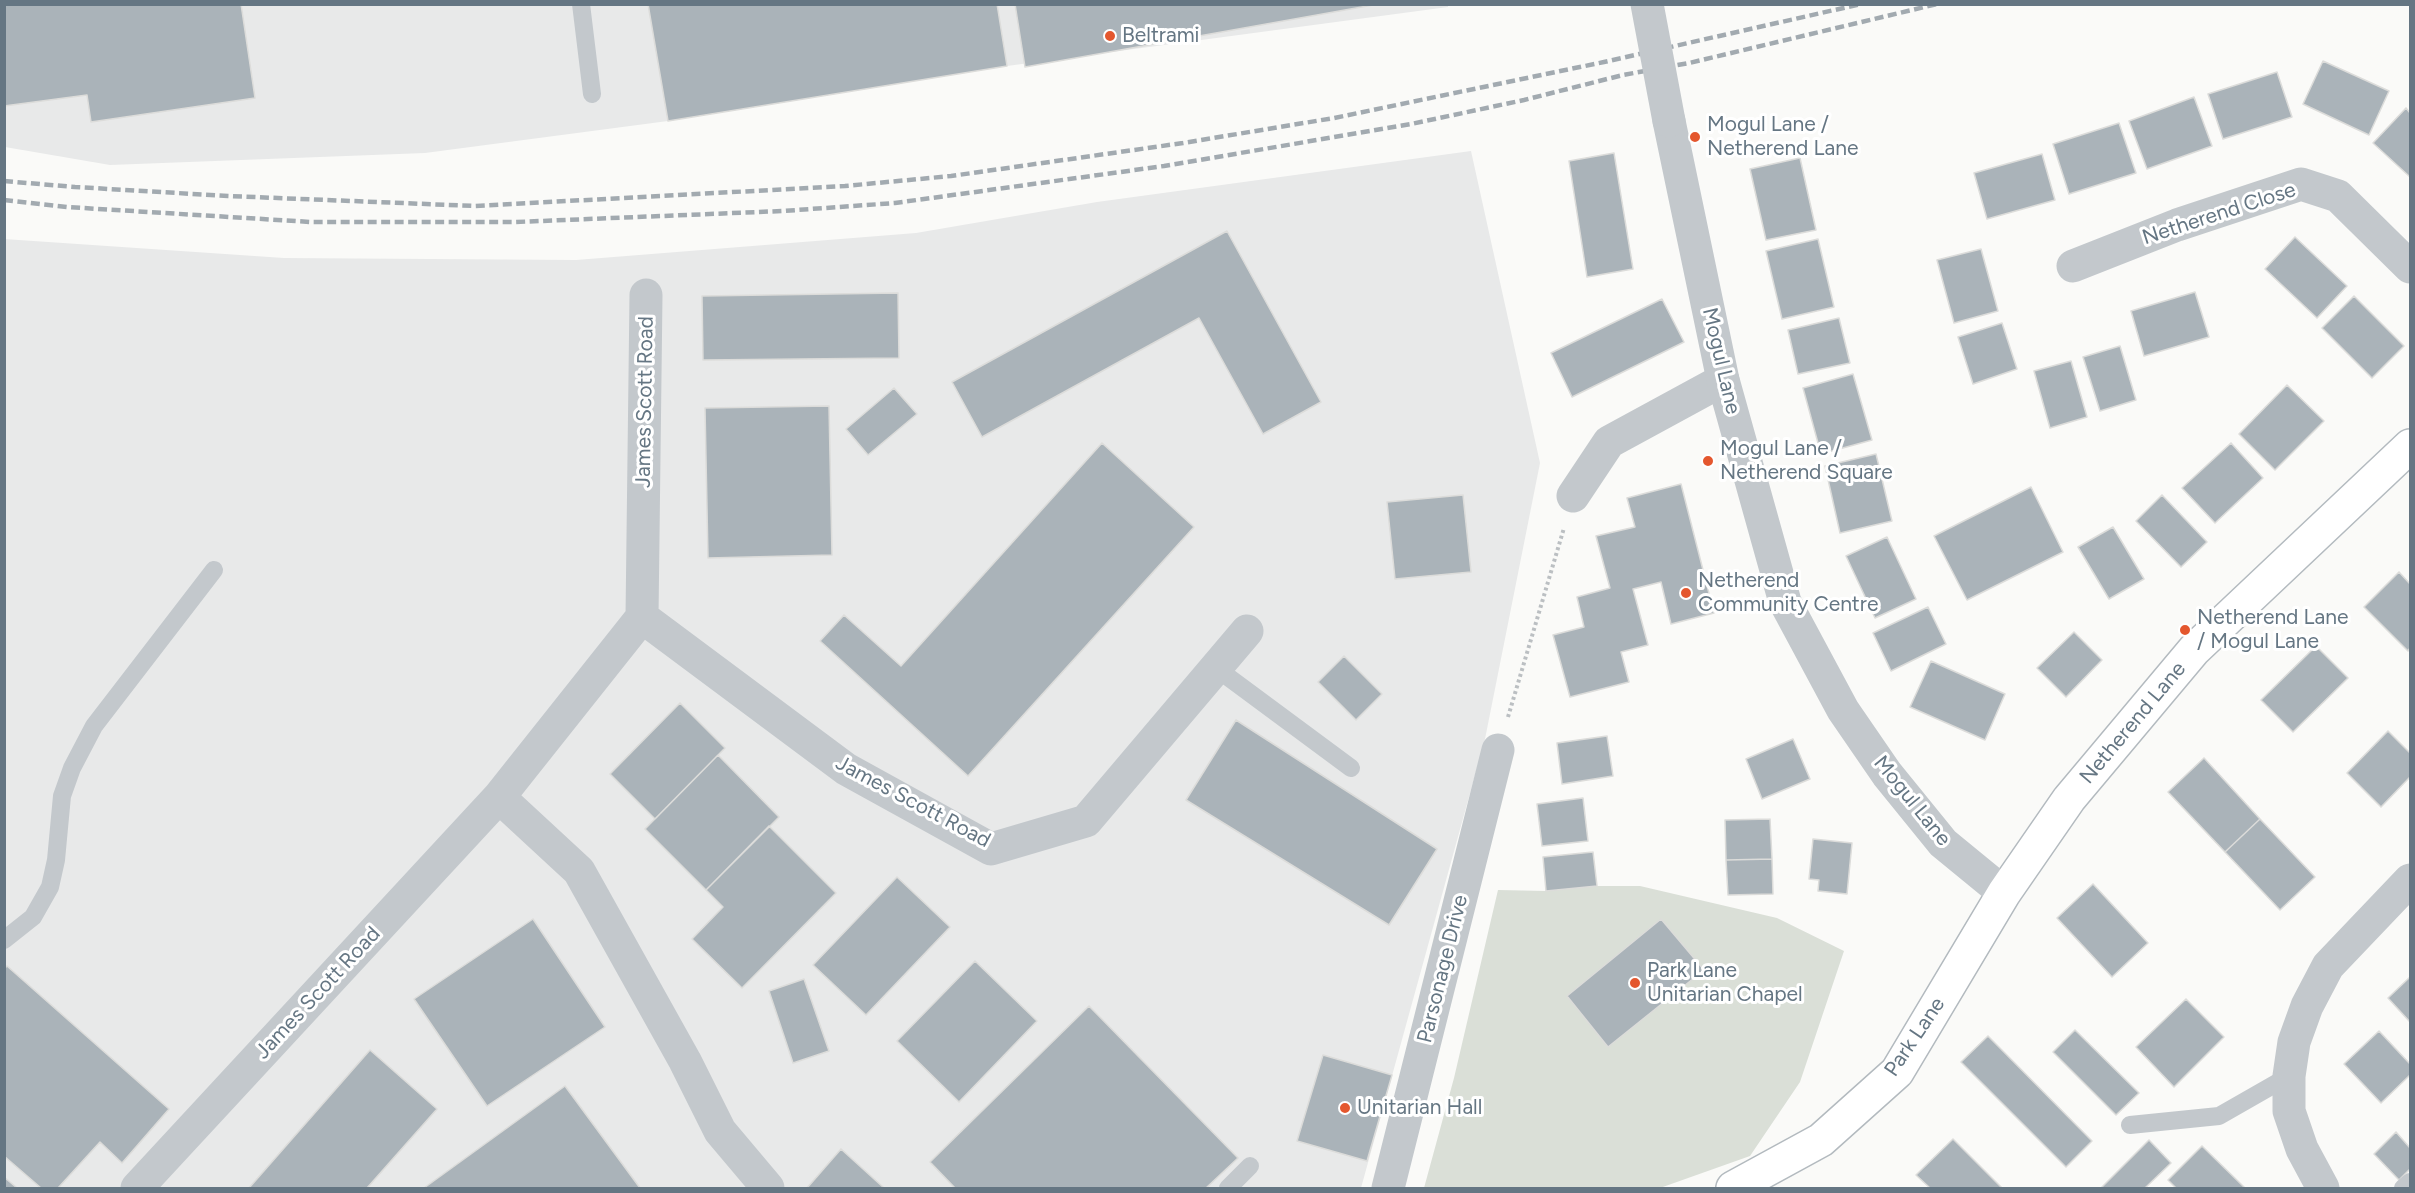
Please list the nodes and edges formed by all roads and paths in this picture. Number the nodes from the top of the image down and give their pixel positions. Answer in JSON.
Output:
{"nodes":[{"id":1,"x":581,"y":4,"type":"edge"},
{"id":2,"x":1647,"y":4,"type":"edge"},
{"id":3,"x":592,"y":94,"type":"dead end"},
{"id":4,"x":2073,"y":266,"type":"dead end"},
{"id":5,"x":2410,"y":267,"type":"edge"},
{"id":6,"x":646,"y":295,"type":"dead end"},
{"id":7,"x":1723,"y":380,"type":"junction"},
{"id":8,"x":2406,"y":459,"type":"edge"},
{"id":9,"x":1574,"y":496,"type":"joint"},
{"id":10,"x":214,"y":570,"type":"dead end"},
{"id":11,"x":642,"y":617,"type":"junction"},
{"id":12,"x":1247,"y":631,"type":"dead end"},
{"id":13,"x":1216,"y":668,"type":"junction"},
{"id":14,"x":1498,"y":750,"type":"joint"},
{"id":15,"x":1352,"y":768,"type":"dead end"},
{"id":16,"x":499,"y":797,"type":"junction"},
{"id":17,"x":2410,"y":880,"type":"edge"},
{"id":18,"x":2004,"y":893,"type":"junction"},
{"id":19,"x":4,"y":940,"type":"edge"},
{"id":20,"x":2289,"y":1076,"type":"junction"},
{"id":21,"x":2130,"y":1125,"type":"dead end"},
{"id":22,"x":1250,"y":1166,"type":"dead end"},
{"id":23,"x":2410,"y":1182,"type":"edge"},
{"id":24,"x":137,"y":1188,"type":"edge"},
{"id":25,"x":768,"y":1188,"type":"edge"},
{"id":26,"x":1228,"y":1188,"type":"edge"},
{"id":27,"x":1388,"y":1188,"type":"edge"},
{"id":28,"x":1733,"y":1188,"type":"edge"},
{"id":29,"x":2323,"y":1188,"type":"edge"},
{"id":30,"x":2403,"y":1188,"type":"edge"}],
"edges":[{"from":1,"to":3,"type":"lane"},
{"from":2,"to":7,"type":"street","name":"Mogul Lane","bridge":true},
{"from":4,"to":5,"type":"street","name":"Netherend Close"},
{"from":6,"to":11,"type":"street","name":"James Scott Road"},
{"from":7,"to":9,"type":"street"},
{"from":7,"to":18,"type":"street","name":"Mogul Lane"},
{"from":8,"to":18,"type":"main road","name":"Netherend Lane"},
{"from":9,"to":14,"type":"path"},
{"from":10,"to":19,"type":"lane"},
{"from":11,"to":13,"type":"street","name":"James Scott Road"},
{"from":11,"to":16,"type":"street","name":"James Scott Road"},
{"from":12,"to":13,"type":"street","name":"James Scott Road"},
{"from":13,"to":15,"type":"lane"},
{"from":14,"to":27,"type":"street","name":"Parsonage Drive"},
{"from":16,"to":24,"type":"street","name":"James Scott Road"},
{"from":16,"to":25,"type":"street"},
{"from":17,"to":20,"type":"street"},
{"from":18,"to":28,"type":"main road","name":"Park Lane"},
{"from":20,"to":21,"type":"lane"},
{"from":20,"to":29,"type":"street"},
{"from":22,"to":26,"type":"lane"},
{"from":23,"to":30,"type":"lane"}]}
